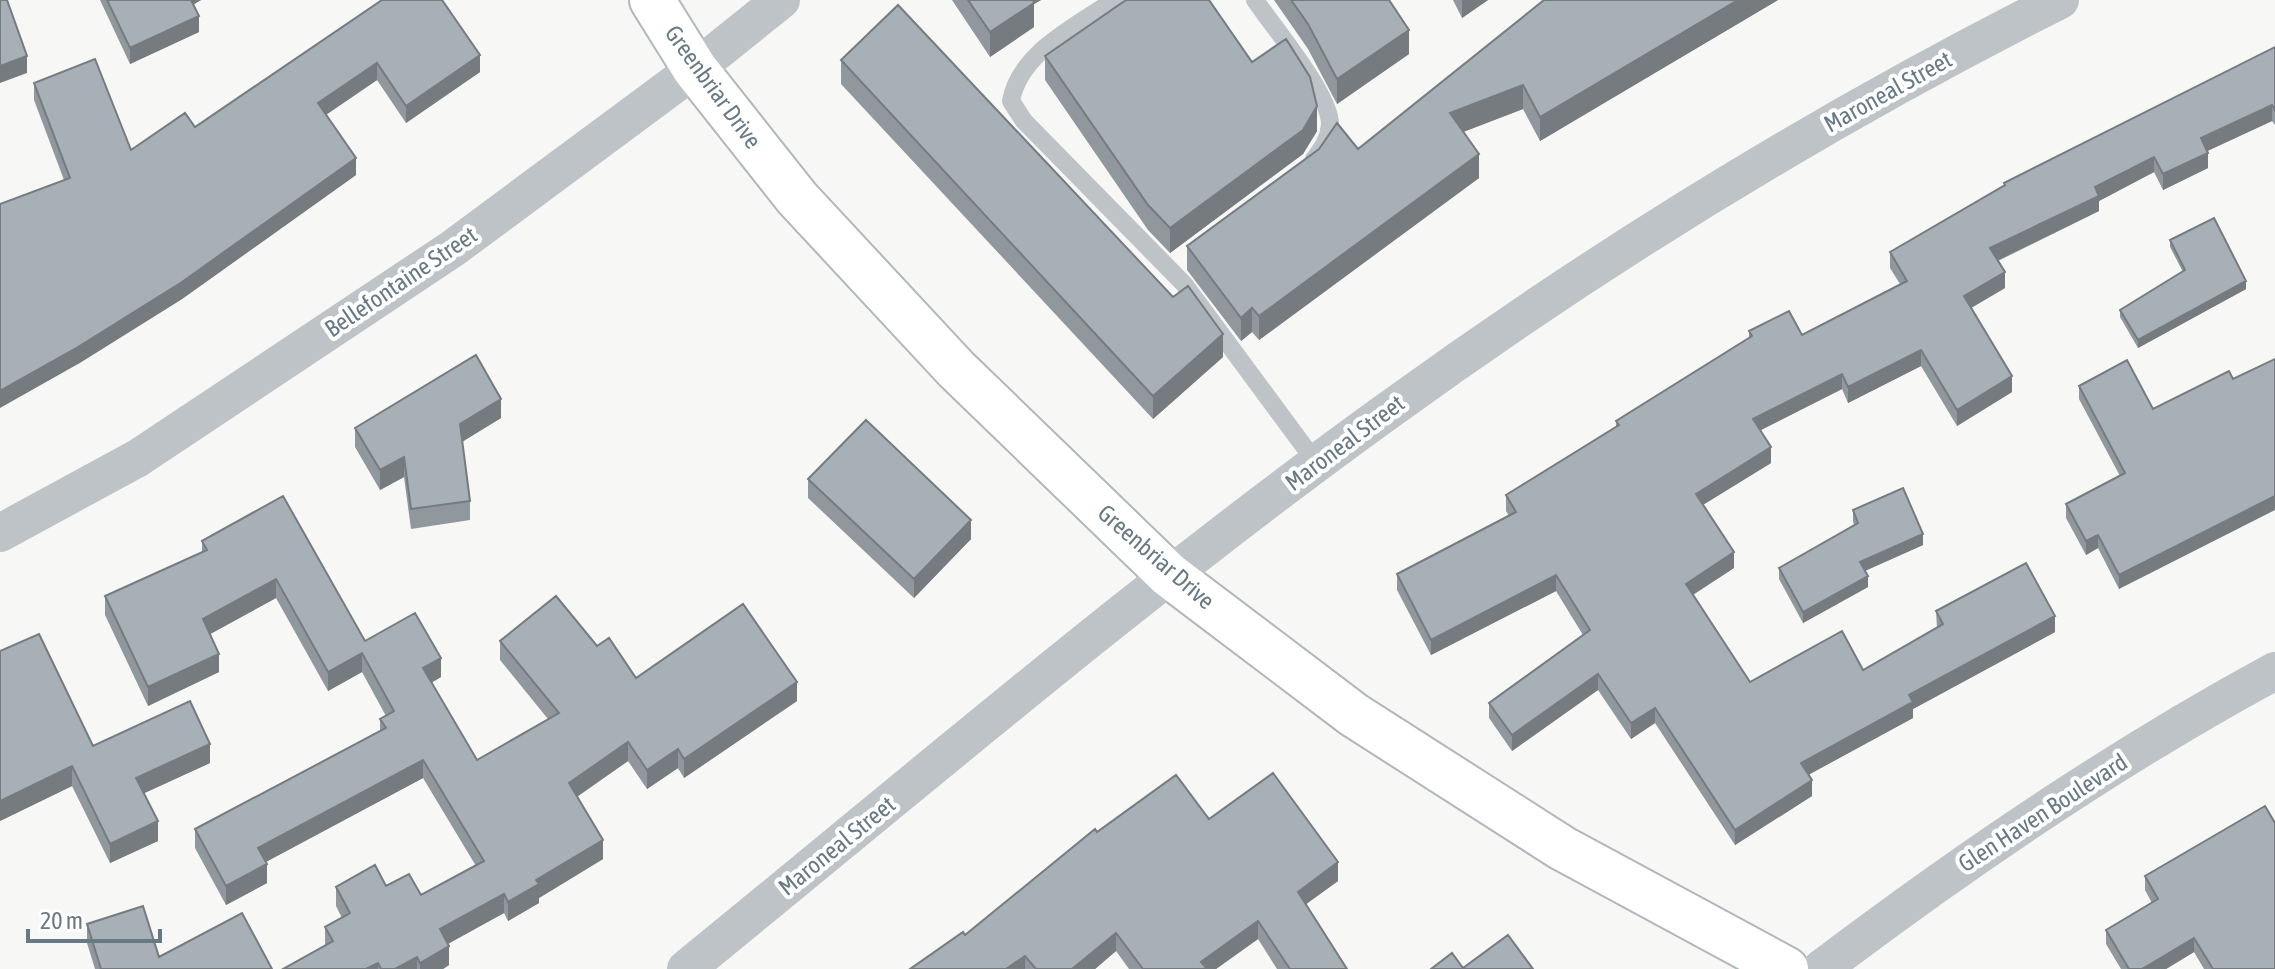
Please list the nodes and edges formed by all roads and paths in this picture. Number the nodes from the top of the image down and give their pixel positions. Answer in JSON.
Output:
{"nodes":[{"id":1,"x":652,"y":0,"type":"edge"},
{"id":2,"x":781,"y":0,"type":"edge"},
{"id":3,"x":1114,"y":0,"type":"edge"},
{"id":4,"x":1255,"y":0,"type":"edge"},
{"id":5,"x":2060,"y":0,"type":"edge"},
{"id":6,"x":695,"y":69,"type":"junction"},
{"id":7,"x":1300,"y":172,"type":"edge"},
{"id":8,"x":1317,"y":464,"type":"junction"},
{"id":9,"x":0,"y":533,"type":"edge"},
{"id":10,"x":1169,"y":575,"type":"junction"},
{"id":11,"x":2275,"y":671,"type":"edge"},
{"id":12,"x":686,"y":969,"type":"edge"},
{"id":13,"x":1786,"y":969,"type":"edge"},
{"id":14,"x":1821,"y":969,"type":"edge"}],
"edges":[{"from":1,"to":6,"type":"main road","name":"Greenbriar Drive"},
{"from":2,"to":6,"type":"street","name":"Bellefontaine Street"},
{"from":3,"to":8,"type":"lane"},
{"from":4,"to":7,"type":"lane"},
{"from":5,"to":8,"type":"street","name":"Maroneal Street"},
{"from":6,"to":9,"type":"street","name":"Bellefontaine Street"},
{"from":6,"to":10,"type":"main road","name":"Greenbriar Drive"},
{"from":8,"to":10,"type":"street","name":"Maroneal Street"},
{"from":10,"to":12,"type":"street","name":"Maroneal Street"},
{"from":10,"to":13,"type":"main road","name":"Greenbriar Drive"},
{"from":11,"to":14,"type":"street","name":"Glen Haven Boulevard"}]}
